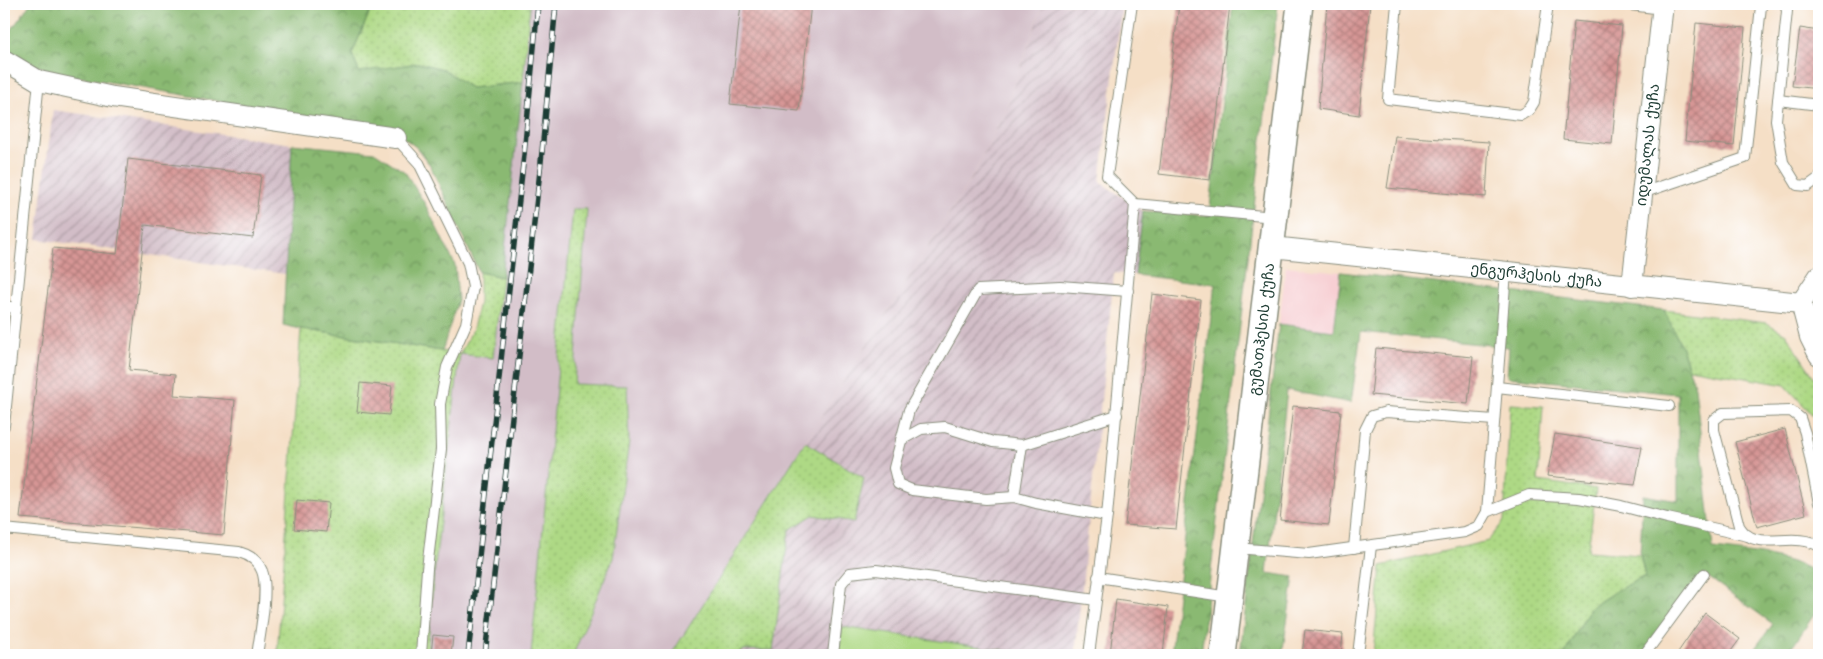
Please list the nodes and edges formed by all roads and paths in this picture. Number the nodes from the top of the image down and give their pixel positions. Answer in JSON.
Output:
{"nodes":[{"id":1,"x":1132,"y":4,"type":"edge"},
{"id":2,"x":1300,"y":4,"type":"edge"},
{"id":3,"x":1397,"y":4,"type":"edge"},
{"id":4,"x":1548,"y":4,"type":"edge"},
{"id":5,"x":1622,"y":4,"type":"edge"},
{"id":6,"x":1763,"y":4,"type":"edge"},
{"id":7,"x":1785,"y":4,"type":"edge"},
{"id":8,"x":1663,"y":6,"type":"edge"},
{"id":9,"x":4,"y":60,"type":"edge"},
{"id":10,"x":39,"y":81,"type":"junction"},
{"id":11,"x":1778,"y":100,"type":"junction"},
{"id":12,"x":1819,"y":105,"type":"edge"},
{"id":13,"x":396,"y":138,"type":"joint"},
{"id":14,"x":1819,"y":178,"type":"edge"},
{"id":15,"x":1642,"y":193,"type":"junction"},
{"id":16,"x":1135,"y":204,"type":"junction"},
{"id":17,"x":1275,"y":217,"type":"junction"},
{"id":18,"x":1272,"y":247,"type":"junction"},
{"id":19,"x":1506,"y":272,"type":"junction"},
{"id":20,"x":1819,"y":276,"type":"edge"},
{"id":21,"x":1632,"y":286,"type":"junction"},
{"id":22,"x":1128,"y":291,"type":"junction"},
{"id":23,"x":1802,"y":303,"type":"junction"},
{"id":24,"x":4,"y":306,"type":"edge"},
{"id":25,"x":16,"y":308,"type":"junction"},
{"id":26,"x":1819,"y":355,"type":"edge"},
{"id":27,"x":1497,"y":387,"type":"junction"},
{"id":28,"x":1668,"y":406,"type":"dead end"},
{"id":29,"x":1117,"y":414,"type":"junction"},
{"id":30,"x":1494,"y":420,"type":"junction"},
{"id":31,"x":4,"y":426,"type":"edge"},
{"id":32,"x":901,"y":440,"type":"junction"},
{"id":33,"x":1022,"y":446,"type":"junction"},
{"id":34,"x":1014,"y":496,"type":"junction"},
{"id":35,"x":1819,"y":503,"type":"edge"},
{"id":36,"x":1487,"y":512,"type":"junction"},
{"id":37,"x":1107,"y":516,"type":"junction"},
{"id":38,"x":4,"y":529,"type":"edge"},
{"id":39,"x":1748,"y":536,"type":"junction"},
{"id":40,"x":1371,"y":546,"type":"junction"},
{"id":41,"x":1819,"y":546,"type":"edge"},
{"id":42,"x":1236,"y":548,"type":"junction"},
{"id":43,"x":1354,"y":548,"type":"junction"},
{"id":44,"x":1704,"y":574,"type":"dead end"},
{"id":45,"x":1098,"y":576,"type":"junction"},
{"id":46,"x":1230,"y":597,"type":"junction"},
{"id":47,"x":1096,"y":600,"type":"junction"},
{"id":48,"x":257,"y":655,"type":"edge"},
{"id":49,"x":421,"y":655,"type":"edge"},
{"id":50,"x":833,"y":655,"type":"edge"},
{"id":51,"x":1090,"y":655,"type":"edge"},
{"id":52,"x":1223,"y":655,"type":"edge"},
{"id":53,"x":1358,"y":655,"type":"edge"},
{"id":54,"x":1644,"y":655,"type":"edge"}],
"edges":[{"from":1,"to":16,"type":"lane"},
{"from":2,"to":17,"type":"street","name":"გუმათჰესის ქუჩა"},
{"from":3,"to":4,"type":"lane"},
{"from":5,"to":8,"type":"lane"},
{"from":6,"to":15,"type":"lane"},
{"from":7,"to":11,"type":"lane"},
{"from":8,"to":15,"type":"street","name":"იდუმალას ქუჩა"},
{"from":9,"to":10,"type":"street"},
{"from":10,"to":13,"type":"street"},
{"from":10,"to":25,"type":"lane"},
{"from":11,"to":12,"type":"lane"},
{"from":11,"to":14,"type":"lane"},
{"from":13,"to":49,"type":"lane"},
{"from":15,"to":21,"type":"street","name":"იდუმალას ქუჩა"},
{"from":16,"to":17,"type":"lane"},
{"from":16,"to":22,"type":"lane"},
{"from":17,"to":18,"type":"street","name":"გუმათჰესის ქუჩა"},
{"from":18,"to":19,"type":"street","name":"ენგურჰესის ქუჩა"},
{"from":18,"to":42,"type":"street","name":"გუმათჰესის ქუჩა"},
{"from":19,"to":21,"type":"street","name":"ენგურჰესის ქუჩა"},
{"from":19,"to":27,"type":"lane"},
{"from":20,"to":23,"type":"street"},
{"from":21,"to":23,"type":"street","name":"ენგურჰესის ქუჩა"},
{"from":22,"to":29,"type":"lane"},
{"from":22,"to":32,"type":"lane"},
{"from":23,"to":26,"type":"street"},
{"from":24,"to":25,"type":"lane"},
{"from":25,"to":31,"type":"lane"},
{"from":27,"to":28,"type":"lane"},
{"from":27,"to":30,"type":"lane"},
{"from":29,"to":33,"type":"lane"},
{"from":29,"to":37,"type":"lane"},
{"from":30,"to":36,"type":"lane"},
{"from":30,"to":43,"type":"lane"},
{"from":32,"to":33,"type":"lane"},
{"from":32,"to":34,"type":"lane"},
{"from":33,"to":34,"type":"lane"},
{"from":34,"to":37,"type":"lane"},
{"from":35,"to":39,"type":"lane"},
{"from":36,"to":39,"type":"lane"},
{"from":36,"to":40,"type":"lane"},
{"from":37,"to":45,"type":"lane"},
{"from":38,"to":48,"type":"lane"},
{"from":39,"to":41,"type":"lane"},
{"from":40,"to":43,"type":"lane"},
{"from":40,"to":53,"type":"lane"},
{"from":42,"to":43,"type":"lane"},
{"from":42,"to":46,"type":"street","name":"გუმათჰესის ქუჩა"},
{"from":44,"to":54,"type":"lane"},
{"from":45,"to":46,"type":"lane"},
{"from":45,"to":47,"type":"lane"},
{"from":46,"to":52,"type":"street","name":"გუმათჰესის ქუჩა"},
{"from":47,"to":50,"type":"lane"},
{"from":47,"to":51,"type":"lane"}]}
